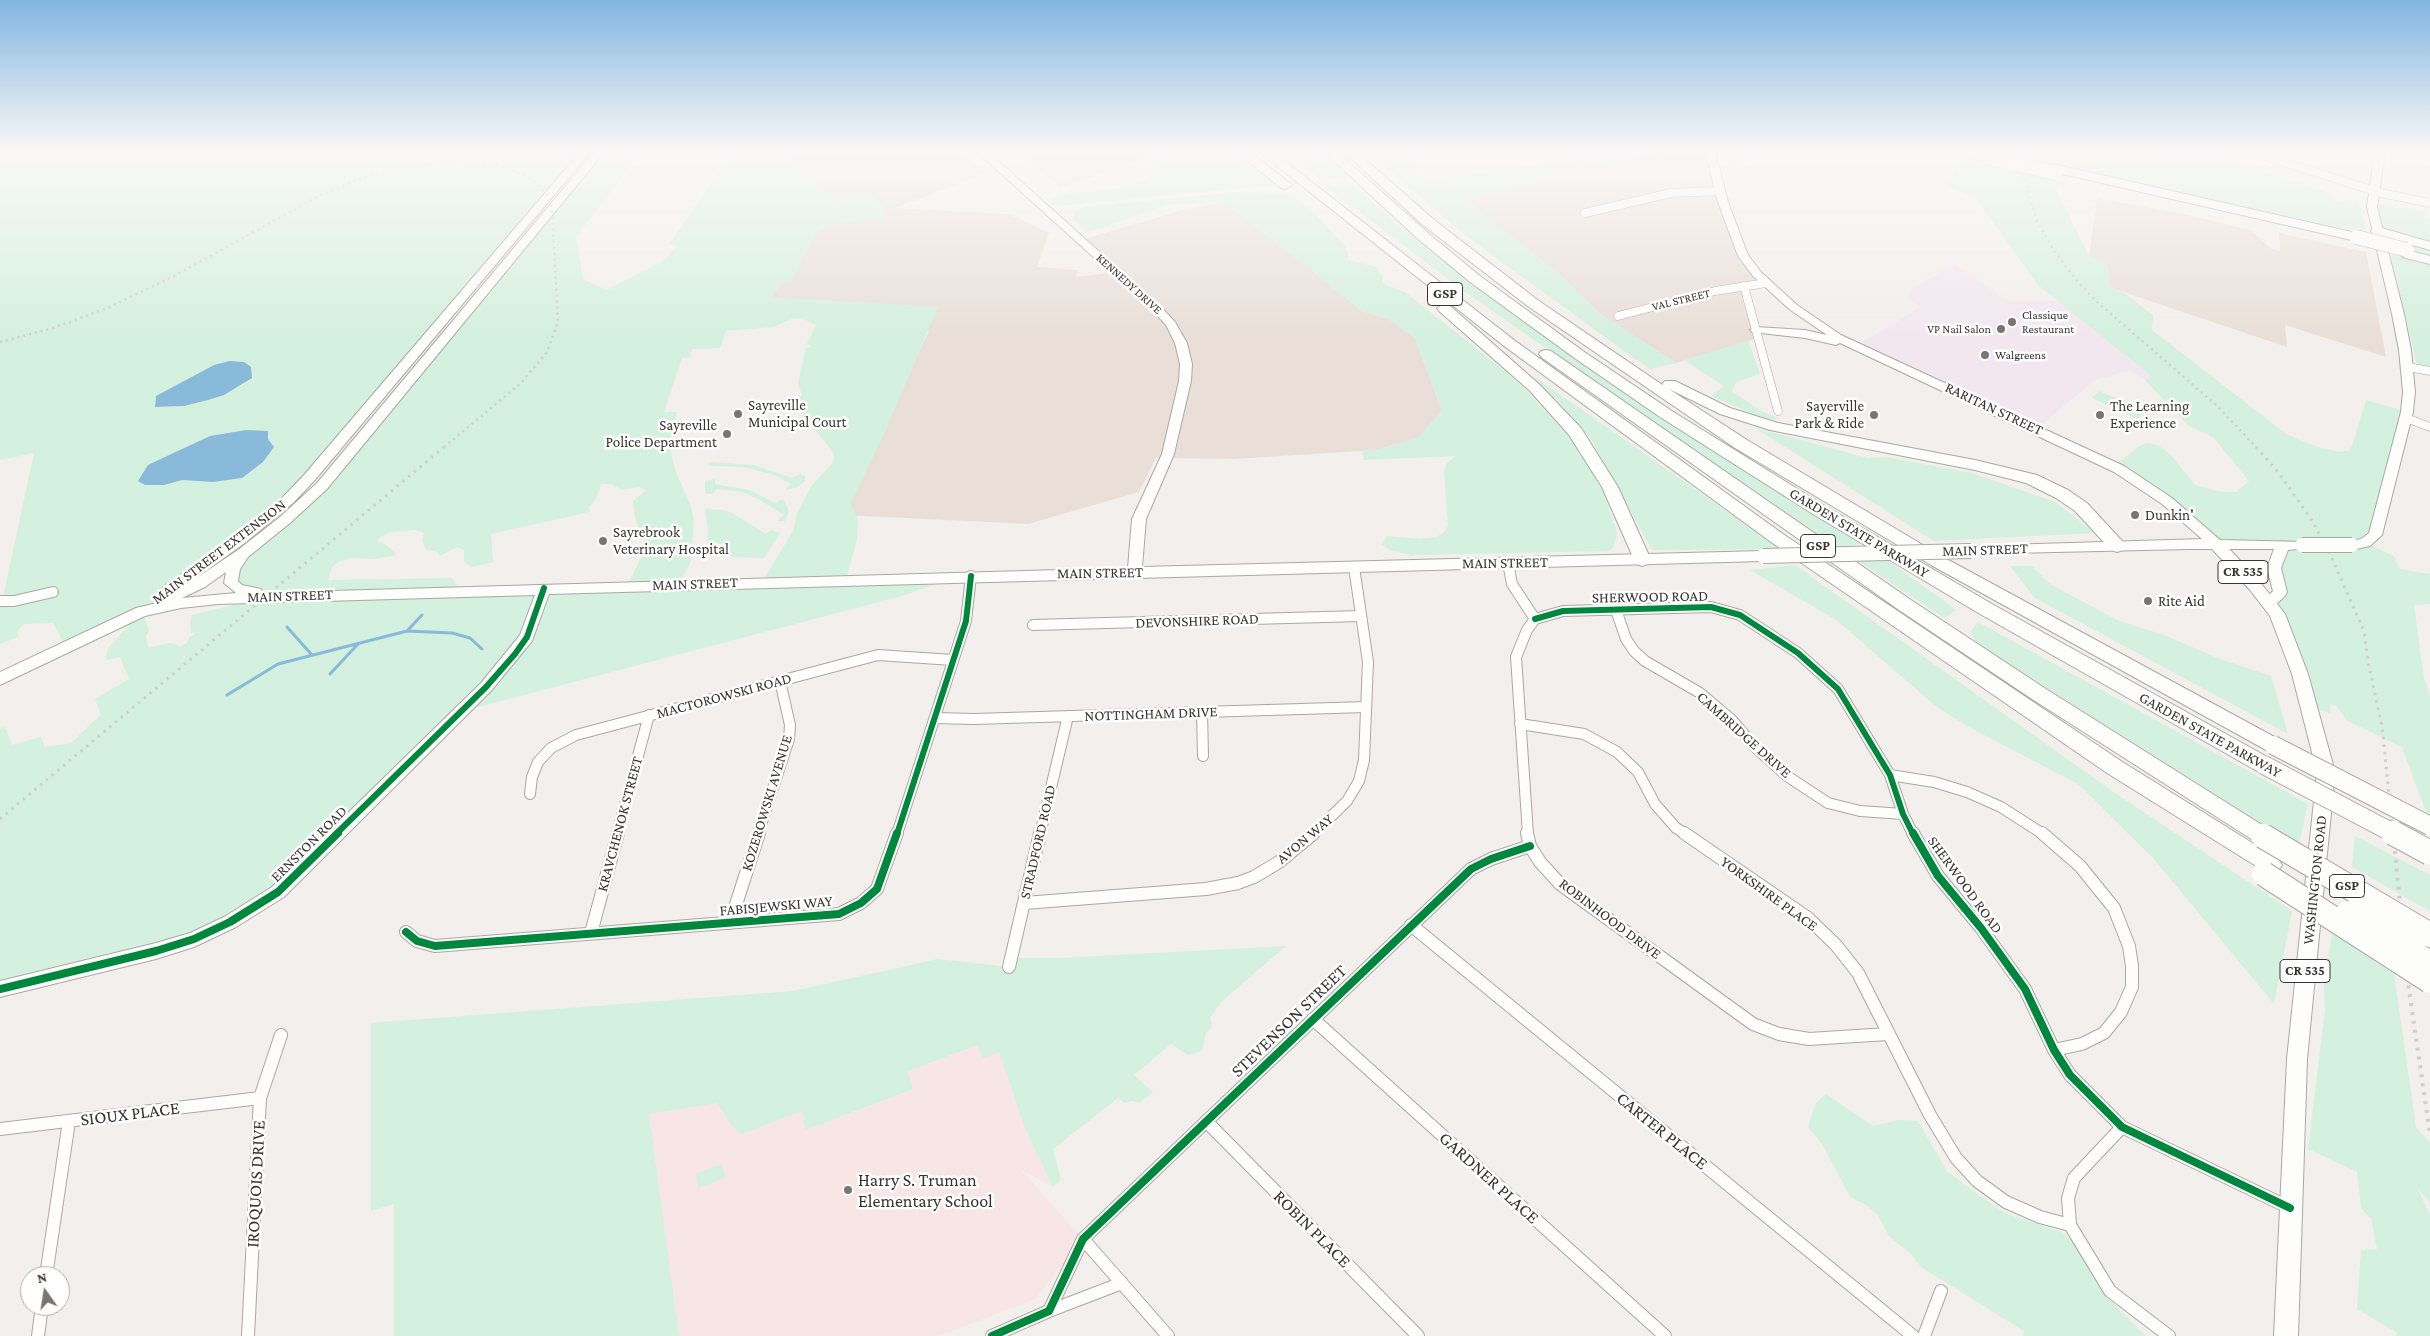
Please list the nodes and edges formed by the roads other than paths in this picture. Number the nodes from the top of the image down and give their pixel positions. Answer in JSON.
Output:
{"nodes":[{"id":1,"x":533,"y":213,"type":"edge"},
{"id":2,"x":549,"y":213,"type":"edge"},
{"id":3,"x":1051,"y":213,"type":"edge"},
{"id":4,"x":1325,"y":213,"type":"edge"},
{"id":5,"x":1343,"y":213,"type":"edge"},
{"id":6,"x":1404,"y":213,"type":"edge"},
{"id":7,"x":1413,"y":213,"type":"edge"},
{"id":8,"x":1727,"y":213,"type":"edge"},
{"id":9,"x":2241,"y":213,"type":"edge"},
{"id":10,"x":2373,"y":213,"type":"edge"},
{"id":11,"x":2377,"y":228,"type":"junction"},
{"id":12,"x":1382,"y":242,"type":"junction"},
{"id":13,"x":2430,"y":246,"type":"edge"},
{"id":14,"x":2407,"y":252,"type":"junction"},
{"id":15,"x":2430,"y":255,"type":"edge"},
{"id":16,"x":2430,"y":260,"type":"edge"},
{"id":17,"x":1478,"y":261,"type":"junction"},
{"id":18,"x":1406,"y":274,"type":"junction"},
{"id":19,"x":1766,"y":283,"type":"junction"},
{"id":20,"x":1744,"y":286,"type":"junction"},
{"id":21,"x":1793,"y":307,"type":"junction"},
{"id":22,"x":1618,"y":316,"type":"dead end"},
{"id":23,"x":1756,"y":330,"type":"junction"},
{"id":24,"x":1775,"y":331,"type":"junction"},
{"id":25,"x":1509,"y":343,"type":"junction"},
{"id":26,"x":1857,"y":346,"type":"junction"},
{"id":27,"x":2408,"y":367,"type":"junction"},
{"id":28,"x":2430,"y":371,"type":"edge"},
{"id":29,"x":1778,"y":411,"type":"dead end"},
{"id":30,"x":2406,"y":418,"type":"junction"},
{"id":31,"x":2430,"y":427,"type":"edge"},
{"id":32,"x":2216,"y":544,"type":"junction"},
{"id":33,"x":2117,"y":546,"type":"junction"},
{"id":34,"x":2282,"y":546,"type":"junction"},
{"id":35,"x":243,"y":553,"type":"junction"},
{"id":36,"x":1642,"y":560,"type":"junction"},
{"id":37,"x":1508,"y":563,"type":"junction"},
{"id":38,"x":1354,"y":567,"type":"junction"},
{"id":39,"x":1135,"y":572,"type":"junction"},
{"id":40,"x":971,"y":576,"type":"junction"},
{"id":41,"x":544,"y":588,"type":"junction"},
{"id":42,"x":53,"y":592,"type":"dead end"},
{"id":43,"x":269,"y":597,"type":"junction"},
{"id":44,"x":0,"y":601,"type":"edge"},
{"id":45,"x":2269,"y":602,"type":"junction"},
{"id":46,"x":1616,"y":610,"type":"junction"},
{"id":47,"x":141,"y":612,"type":"junction"},
{"id":48,"x":1361,"y":616,"type":"junction"},
{"id":49,"x":1535,"y":619,"type":"junction"},
{"id":50,"x":1033,"y":625,"type":"dead end"},
{"id":51,"x":953,"y":660,"type":"junction"},
{"id":52,"x":0,"y":679,"type":"edge"},
{"id":53,"x":780,"y":681,"type":"junction"},
{"id":54,"x":1366,"y":707,"type":"junction"},
{"id":55,"x":1202,"y":712,"type":"junction"},
{"id":56,"x":649,"y":716,"type":"junction"},
{"id":57,"x":1068,"y":716,"type":"junction"},
{"id":58,"x":935,"y":718,"type":"junction"},
{"id":59,"x":1520,"y":724,"type":"junction"},
{"id":60,"x":1203,"y":756,"type":"dead end"},
{"id":61,"x":2264,"y":764,"type":"joint"},
{"id":62,"x":1890,"y":776,"type":"junction"},
{"id":63,"x":530,"y":794,"type":"dead end"},
{"id":64,"x":1903,"y":814,"type":"junction"},
{"id":65,"x":2430,"y":826,"type":"edge"},
{"id":66,"x":1530,"y":846,"type":"junction"},
{"id":67,"x":2430,"y":853,"type":"edge"},
{"id":68,"x":2268,"y":870,"type":"junction"},
{"id":69,"x":1024,"y":903,"type":"junction"},
{"id":70,"x":730,"y":923,"type":"junction"},
{"id":71,"x":1411,"y":925,"type":"junction"},
{"id":72,"x":406,"y":932,"type":"dead end"},
{"id":73,"x":591,"y":933,"type":"junction"},
{"id":74,"x":2430,"y":935,"type":"edge"},
{"id":75,"x":2430,"y":963,"type":"edge"},
{"id":76,"x":1009,"y":967,"type":"dead end"},
{"id":77,"x":2430,"y":981,"type":"edge"},
{"id":78,"x":0,"y":989,"type":"edge"},
{"id":79,"x":1313,"y":1019,"type":"junction"},
{"id":80,"x":1888,"y":1034,"type":"junction"},
{"id":81,"x":281,"y":1035,"type":"dead end"},
{"id":82,"x":2054,"y":1050,"type":"junction"},
{"id":83,"x":260,"y":1098,"type":"junction"},
{"id":84,"x":69,"y":1121,"type":"junction"},
{"id":85,"x":1206,"y":1121,"type":"junction"},
{"id":86,"x":2122,"y":1127,"type":"junction"},
{"id":87,"x":0,"y":1129,"type":"edge"},
{"id":88,"x":2290,"y":1208,"type":"junction"},
{"id":89,"x":2070,"y":1225,"type":"junction"},
{"id":90,"x":1083,"y":1239,"type":"junction"},
{"id":91,"x":47,"y":1266,"type":"edge"},
{"id":92,"x":1122,"y":1283,"type":"junction"},
{"id":93,"x":1941,"y":1291,"type":"dead end"},
{"id":94,"x":1050,"y":1311,"type":"junction"},
{"id":95,"x":41,"y":1316,"type":"edge"},
{"id":96,"x":38,"y":1336,"type":"edge"},
{"id":97,"x":248,"y":1336,"type":"edge"},
{"id":98,"x":992,"y":1336,"type":"edge"},
{"id":99,"x":1168,"y":1336,"type":"edge"},
{"id":100,"x":1418,"y":1336,"type":"edge"},
{"id":101,"x":1665,"y":1336,"type":"edge"},
{"id":102,"x":1913,"y":1336,"type":"edge"},
{"id":103,"x":1924,"y":1336,"type":"edge"},
{"id":104,"x":2170,"y":1336,"type":"edge"},
{"id":105,"x":2286,"y":1336,"type":"edge"}],
"edges":[{"from":1,"to":47,"type":"main road","name":"MAIN STREET EXTENSION"},
{"from":2,"to":35,"type":"main road","name":"MAIN STREET EXTENSION"},
{"from":3,"to":39,"type":"main road","name":"KENNEDY DRIVE"},
{"from":4,"to":18,"type":"highway"},
{"from":5,"to":12,"type":"highway","name":"GARDEN STATE PARKWAY","number":"GSP"},
{"from":6,"to":61,"type":"highway","name":"GARDEN STATE PARKWAY","number":"GSP"},
{"from":7,"to":17,"type":"highway","name":"GARDEN STATE PARKWAY","number":"GSP"},
{"from":8,"to":19,"type":"main road","name":"RARITAN STREET"},
{"from":9,"to":14,"type":"highway"},
{"from":10,"to":11,"type":"main road"},
{"from":11,"to":13,"type":"highway"},
{"from":11,"to":27,"type":"main road"},
{"from":12,"to":25,"type":"highway","name":"GARDEN STATE PARKWAY","number":"GSP"},
{"from":12,"to":74,"type":"highway","name":"GARDEN STATE PARKWAY","number":"GSP","bridge":true},
{"from":14,"to":15,"type":"highway"},
{"from":14,"to":16,"type":"highway"},
{"from":17,"to":33,"type":"highway"},
{"from":17,"to":65,"type":"highway","name":"GARDEN STATE PARKWAY","number":"GSP","bridge":true},
{"from":18,"to":25,"type":"highway"},
{"from":18,"to":36,"type":"highway"},
{"from":19,"to":20,"type":"street"},
{"from":19,"to":21,"type":"main road","name":"RARITAN STREET"},
{"from":20,"to":22,"type":"street","name":"VAL STREET"},
{"from":20,"to":23,"type":"street"},
{"from":21,"to":24,"type":"main road"},
{"from":21,"to":26,"type":"main road","name":"RARITAN STREET"},
{"from":23,"to":24,"type":"main road"},
{"from":23,"to":29,"type":"street"},
{"from":24,"to":26,"type":"main road"},
{"from":25,"to":68,"type":"highway","name":"GARDEN STATE PARKWAY","number":"GSP"},
{"from":26,"to":32,"type":"main road","name":"RARITAN STREET"},
{"from":27,"to":28,"type":"street"},
{"from":27,"to":30,"type":"main road"},
{"from":30,"to":31,"type":"street"},
{"from":30,"to":34,"type":"main road","name":"MAIN STREET","bridge":true},
{"from":32,"to":33,"type":"main road","name":"MAIN STREET"},
{"from":32,"to":34,"type":"main road","name":"MAIN STREET"},
{"from":32,"to":45,"type":"main road","name":"WASHINGTON ROAD","number":"CR 535"},
{"from":33,"to":36,"type":"main road","name":"MAIN STREET","bridge":true},
{"from":34,"to":45,"type":"main road"},
{"from":35,"to":43,"type":"main road"},
{"from":35,"to":47,"type":"main road","name":"MAIN STREET EXTENSION"},
{"from":36,"to":37,"type":"main road","name":"MAIN STREET"},
{"from":37,"to":38,"type":"main road","name":"MAIN STREET"},
{"from":37,"to":49,"type":"street"},
{"from":38,"to":39,"type":"main road","name":"MAIN STREET"},
{"from":38,"to":48,"type":"street","name":"AVON WAY"},
{"from":39,"to":40,"type":"main road","name":"MAIN STREET"},
{"from":40,"to":41,"type":"main road","name":"MAIN STREET"},
{"from":40,"to":51,"type":"street","name":"FABISJEWSKI WAY"},
{"from":41,"to":43,"type":"main road","name":"MAIN STREET"},
{"from":41,"to":78,"type":"main road","name":"ERNSTON ROAD"},
{"from":42,"to":44,"type":"street"},
{"from":43,"to":47,"type":"main road","name":"MAIN STREET"},
{"from":45,"to":88,"type":"main road","name":"WASHINGTON ROAD","number":"CR 535"},
{"from":46,"to":49,"type":"street","name":"SHERWOOD ROAD"},
{"from":46,"to":62,"type":"street","name":"SHERWOOD ROAD"},
{"from":46,"to":64,"type":"street","name":"CAMBRIDGE DRIVE"},
{"from":47,"to":52,"type":"main road","name":"MAIN STREET"},
{"from":48,"to":50,"type":"street","name":"DEVONSHIRE ROAD"},
{"from":48,"to":54,"type":"street","name":"AVON WAY"},
{"from":49,"to":59,"type":"street","name":"ROBINHOOD DRIVE"},
{"from":51,"to":53,"type":"street","name":"MACTOROWSKI ROAD"},
{"from":51,"to":58,"type":"street","name":"FABISJEWSKI WAY"},
{"from":53,"to":56,"type":"street","name":"MACTOROWSKI ROAD"},
{"from":53,"to":70,"type":"street","name":"KOZEROWSKI AVENUE"},
{"from":54,"to":55,"type":"street","name":"NOTTINGHAM DRIVE"},
{"from":54,"to":69,"type":"street","name":"AVON WAY"},
{"from":55,"to":57,"type":"street","name":"NOTTINGHAM DRIVE"},
{"from":55,"to":60,"type":"street"},
{"from":56,"to":63,"type":"street","name":"MACTOROWSKI ROAD"},
{"from":56,"to":73,"type":"street","name":"KRAVCHENOK STREET"},
{"from":57,"to":58,"type":"street","name":"NOTTINGHAM DRIVE"},
{"from":57,"to":69,"type":"street","name":"STRADFORD ROAD"},
{"from":58,"to":70,"type":"street","name":"FABISJEWSKI WAY"},
{"from":59,"to":66,"type":"street","name":"ROBINHOOD DRIVE"},
{"from":59,"to":80,"type":"street","name":"YORKSHIRE PLACE"},
{"from":61,"to":67,"type":"highway","name":"GARDEN STATE PARKWAY","number":"GSP","bridge":true},
{"from":62,"to":64,"type":"street","name":"SHERWOOD ROAD"},
{"from":62,"to":82,"type":"street"},
{"from":64,"to":82,"type":"street","name":"SHERWOOD ROAD"},
{"from":66,"to":71,"type":"street","name":"STEVENSON STREET"},
{"from":66,"to":80,"type":"street","name":"ROBINHOOD DRIVE"},
{"from":68,"to":75,"type":"highway","number":"GSP","bridge":true},
{"from":68,"to":77,"type":"highway","name":"GARDEN STATE PARKWAY","bridge":true},
{"from":69,"to":76,"type":"street","name":"STRADFORD ROAD"},
{"from":70,"to":73,"type":"street","name":"FABISJEWSKI WAY"},
{"from":71,"to":79,"type":"street","name":"STEVENSON STREET"},
{"from":71,"to":102,"type":"street","name":"CARTER PLACE"},
{"from":72,"to":73,"type":"street","name":"FABISJEWSKI WAY"},
{"from":79,"to":85,"type":"street","name":"STEVENSON STREET"},
{"from":79,"to":101,"type":"street","name":"GARDNER PLACE"},
{"from":80,"to":89,"type":"street","name":"YORKSHIRE PLACE"},
{"from":81,"to":83,"type":"street","name":"IROQUOIS DRIVE"},
{"from":82,"to":86,"type":"street","name":"SHERWOOD ROAD"},
{"from":83,"to":84,"type":"street","name":"SIOUX PLACE"},
{"from":83,"to":97,"type":"street","name":"IROQUOIS DRIVE"},
{"from":84,"to":87,"type":"street","name":"SIOUX PLACE"},
{"from":84,"to":91,"type":"street"},
{"from":85,"to":90,"type":"street","name":"STEVENSON STREET"},
{"from":85,"to":100,"type":"street","name":"ROBIN PLACE"},
{"from":86,"to":88,"type":"street","name":"SHERWOOD ROAD"},
{"from":86,"to":89,"type":"street"},
{"from":88,"to":105,"type":"main road","name":"WASHINGTON ROAD","number":"CR 535"},
{"from":89,"to":104,"type":"street"},
{"from":90,"to":92,"type":"street"},
{"from":90,"to":94,"type":"street"},
{"from":92,"to":94,"type":"street"},
{"from":92,"to":99,"type":"street"},
{"from":93,"to":103,"type":"street"},
{"from":94,"to":98,"type":"street"},
{"from":95,"to":96,"type":"street"}]}
